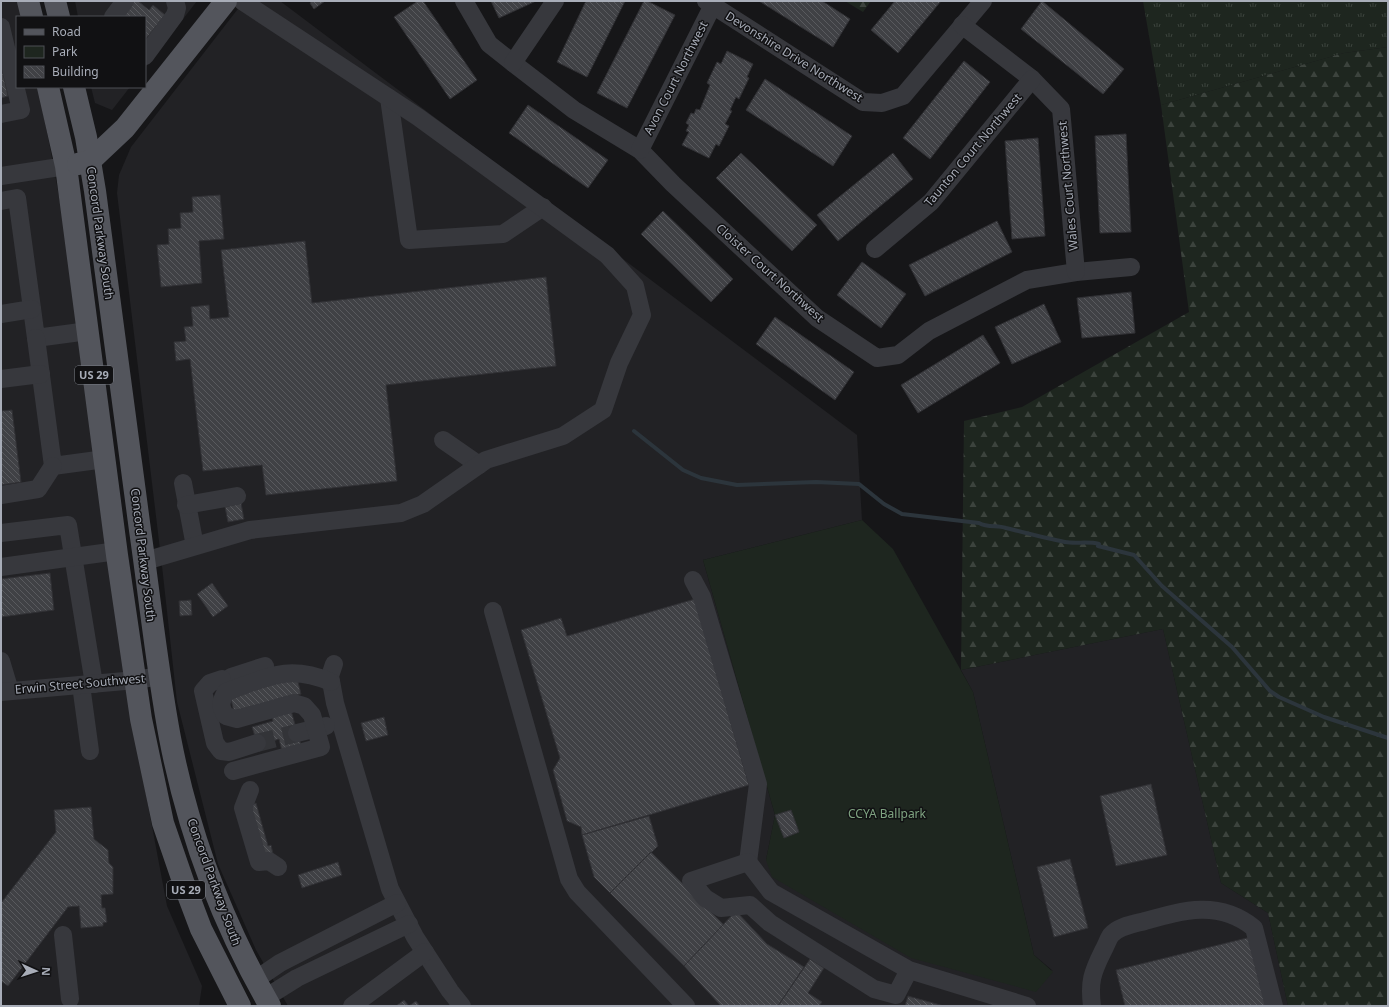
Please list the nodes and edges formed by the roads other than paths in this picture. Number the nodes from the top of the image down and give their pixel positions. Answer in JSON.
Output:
{"nodes":[{"id":1,"x":28,"y":1,"type":"edge"},
{"id":2,"x":55,"y":1,"type":"edge"},
{"id":3,"x":175,"y":1,"type":"edge"},
{"id":4,"x":226,"y":1,"type":"edge"},
{"id":5,"x":242,"y":1,"type":"edge"},
{"id":6,"x":464,"y":1,"type":"edge"},
{"id":7,"x":555,"y":1,"type":"edge"},
{"id":8,"x":983,"y":1,"type":"edge"},
{"id":9,"x":709,"y":3,"type":"edge"},
{"id":10,"x":32,"y":16,"type":"edge"},
{"id":11,"x":59,"y":16,"type":"edge"},
{"id":12,"x":962,"y":25,"type":"junction"},
{"id":13,"x":168,"y":27,"type":"junction"},
{"id":14,"x":1,"y":28,"type":"edge"},
{"id":15,"x":146,"y":48,"type":"edge"},
{"id":16,"x":146,"y":55,"type":"edge"},
{"id":17,"x":512,"y":63,"type":"junction"},
{"id":18,"x":1032,"y":79,"type":"junction"},
{"id":19,"x":48,"y":88,"type":"edge"},
{"id":20,"x":74,"y":88,"type":"edge"},
{"id":21,"x":389,"y":98,"type":"junction"},
{"id":22,"x":1,"y":114,"type":"edge"},
{"id":23,"x":640,"y":150,"type":"junction"},
{"id":24,"x":90,"y":161,"type":"junction"},
{"id":25,"x":66,"y":166,"type":"junction"},
{"id":26,"x":1,"y":176,"type":"edge"},
{"id":27,"x":1,"y":201,"type":"edge"},
{"id":28,"x":543,"y":207,"type":"junction"},
{"id":29,"x":875,"y":249,"type":"dead end"},
{"id":30,"x":1131,"y":267,"type":"dead end"},
{"id":31,"x":1076,"y":272,"type":"junction"},
{"id":32,"x":32,"y":309,"type":"junction"},
{"id":33,"x":1,"y":314,"type":"edge"},
{"id":34,"x":88,"y":331,"type":"junction"},
{"id":35,"x":36,"y":338,"type":"junction"},
{"id":36,"x":41,"y":374,"type":"junction"},
{"id":37,"x":1,"y":379,"type":"edge"},
{"id":38,"x":443,"y":440,"type":"dead end"},
{"id":39,"x":105,"y":459,"type":"junction"},
{"id":40,"x":479,"y":465,"type":"junction"},
{"id":41,"x":53,"y":466,"type":"junction"},
{"id":42,"x":183,"y":483,"type":"dead end"},
{"id":43,"x":1,"y":495,"type":"edge"},
{"id":44,"x":237,"y":496,"type":"dead end"},
{"id":45,"x":186,"y":505,"type":"junction"},
{"id":46,"x":1,"y":533,"type":"edge"},
{"id":47,"x":195,"y":546,"type":"junction"},
{"id":48,"x":117,"y":551,"type":"junction"},
{"id":49,"x":72,"y":558,"type":"junction"},
{"id":50,"x":144,"y":562,"type":"junction"},
{"id":51,"x":1,"y":567,"type":"edge"},
{"id":52,"x":693,"y":580,"type":"dead end"},
{"id":53,"x":493,"y":611,"type":"dead end"},
{"id":54,"x":1,"y":661,"type":"edge"},
{"id":55,"x":334,"y":664,"type":"dead end"},
{"id":56,"x":313,"y":674,"type":"junction"},
{"id":57,"x":160,"y":676,"type":"junction"},
{"id":58,"x":136,"y":680,"type":"junction"},
{"id":59,"x":331,"y":682,"type":"junction"},
{"id":60,"x":87,"y":684,"type":"junction"},
{"id":61,"x":6,"y":691,"type":"edge"},
{"id":62,"x":341,"y":723,"type":"junction"},
{"id":63,"x":316,"y":728,"type":"junction"},
{"id":64,"x":297,"y":733,"type":"tunnel mouth"},
{"id":65,"x":257,"y":743,"type":"tunnel mouth"},
{"id":66,"x":90,"y":751,"type":"dead end"},
{"id":67,"x":233,"y":771,"type":"dead end"},
{"id":68,"x":250,"y":790,"type":"dead end"},
{"id":69,"x":748,"y":862,"type":"junction"},
{"id":70,"x":278,"y":867,"type":"dead end"},
{"id":71,"x":397,"y":903,"type":"junction"},
{"id":72,"x":409,"y":924,"type":"junction"},
{"id":73,"x":63,"y":935,"type":"dead end"},
{"id":74,"x":425,"y":952,"type":"junction"},
{"id":75,"x":909,"y":970,"type":"junction"},
{"id":76,"x":261,"y":998,"type":"edge"},
{"id":77,"x":70,"y":999,"type":"dead end"},
{"id":78,"x":233,"y":1003,"type":"edge"},
{"id":79,"x":352,"y":1006,"type":"edge"},
{"id":80,"x":462,"y":1006,"type":"edge"},
{"id":81,"x":686,"y":1006,"type":"edge"},
{"id":82,"x":1027,"y":1006,"type":"edge"},
{"id":83,"x":1092,"y":1006,"type":"edge"},
{"id":84,"x":1274,"y":1006,"type":"edge"}],
"edges":[{"from":1,"to":10,"type":"main road"},
{"from":2,"to":11,"type":"main road"},
{"from":3,"to":13,"type":"street"},
{"from":4,"to":24,"type":"main road"},
{"from":5,"to":21,"type":"street"},
{"from":6,"to":17,"type":"street","name":"Cloister Court Northwest"},
{"from":7,"to":17,"type":"street"},
{"from":8,"to":12,"type":"street","name":"Devonshire Drive Northwest"},
{"from":9,"to":12,"type":"street","name":"Devonshire Drive Northwest"},
{"from":9,"to":23,"type":"street","name":"Avon Court Northwest"},
{"from":12,"to":18,"type":"street","name":"Wales Court Northwest"},
{"from":13,"to":15,"type":"street"},
{"from":13,"to":16,"type":"street"},
{"from":14,"to":22,"type":"street"},
{"from":17,"to":23,"type":"street","name":"Cloister Court Northwest"},
{"from":18,"to":29,"type":"street","name":"Taunton Court Northwest"},
{"from":18,"to":31,"type":"street","name":"Wales Court Northwest"},
{"from":19,"to":25,"type":"main road","name":"Concord Parkway South","number":"US 29"},
{"from":20,"to":24,"type":"main road","name":"Concord Parkway South","number":"US 29"},
{"from":21,"to":28,"type":"street"},
{"from":21,"to":28,"type":"street"},
{"from":23,"to":31,"type":"street","name":"Cloister Court Northwest"},
{"from":24,"to":25,"type":"main road"},
{"from":24,"to":50,"type":"main road","name":"Concord Parkway South","number":"US 29"},
{"from":25,"to":26,"type":"street"},
{"from":25,"to":34,"type":"main road","name":"Concord Parkway South","number":"US 29"},
{"from":27,"to":32,"type":"street"},
{"from":28,"to":40,"type":"street"},
{"from":30,"to":31,"type":"street","name":"Cloister Court Northwest"},
{"from":32,"to":33,"type":"street"},
{"from":32,"to":35,"type":"street"},
{"from":34,"to":35,"type":"street"},
{"from":34,"to":39,"type":"main road","name":"Concord Parkway South","number":"US 29"},
{"from":35,"to":36,"type":"street"},
{"from":36,"to":37,"type":"street"},
{"from":36,"to":41,"type":"street"},
{"from":38,"to":40,"type":"street"},
{"from":39,"to":41,"type":"street"},
{"from":39,"to":48,"type":"main road","name":"Concord Parkway South","number":"US 29"},
{"from":40,"to":47,"type":"street"},
{"from":41,"to":43,"type":"street"},
{"from":42,"to":45,"type":"street"},
{"from":44,"to":45,"type":"street"},
{"from":45,"to":47,"type":"street"},
{"from":46,"to":49,"type":"street"},
{"from":47,"to":50,"type":"street"},
{"from":48,"to":49,"type":"street"},
{"from":48,"to":58,"type":"main road","name":"Concord Parkway South","number":"US 29"},
{"from":49,"to":51,"type":"street"},
{"from":49,"to":60,"type":"street"},
{"from":50,"to":57,"type":"main road","name":"Concord Parkway South","number":"US 29"},
{"from":52,"to":69,"type":"street"},
{"from":53,"to":81,"type":"street"},
{"from":54,"to":61,"type":"street"},
{"from":55,"to":59,"type":"street"},
{"from":56,"to":59,"type":"street"},
{"from":56,"to":63,"type":"street"},
{"from":56,"to":65,"type":"street"},
{"from":57,"to":58,"type":"street","name":"Erwin Street Southwest"},
{"from":57,"to":76,"type":"main road","name":"Concord Parkway South","number":"US 29"},
{"from":58,"to":60,"type":"street","name":"Erwin Street Southwest"},
{"from":58,"to":78,"type":"main road","name":"Concord Parkway South","number":"US 29"},
{"from":59,"to":62,"type":"street"},
{"from":60,"to":61,"type":"street","name":"Erwin Street Southwest"},
{"from":60,"to":66,"type":"street"},
{"from":62,"to":63,"type":"street"},
{"from":62,"to":71,"type":"street"},
{"from":63,"to":64,"type":"street"},
{"from":63,"to":67,"type":"street"},
{"from":68,"to":70,"type":"street"},
{"from":69,"to":75,"type":"street"},
{"from":69,"to":75,"type":"street"},
{"from":71,"to":72,"type":"street"},
{"from":71,"to":76,"type":"street"},
{"from":72,"to":74,"type":"street"},
{"from":72,"to":76,"type":"street"},
{"from":73,"to":77,"type":"street"},
{"from":74,"to":79,"type":"street"},
{"from":74,"to":80,"type":"street"},
{"from":75,"to":82,"type":"street"},
{"from":76,"to":78,"type":"main road"},
{"from":83,"to":84,"type":"street"}]}
